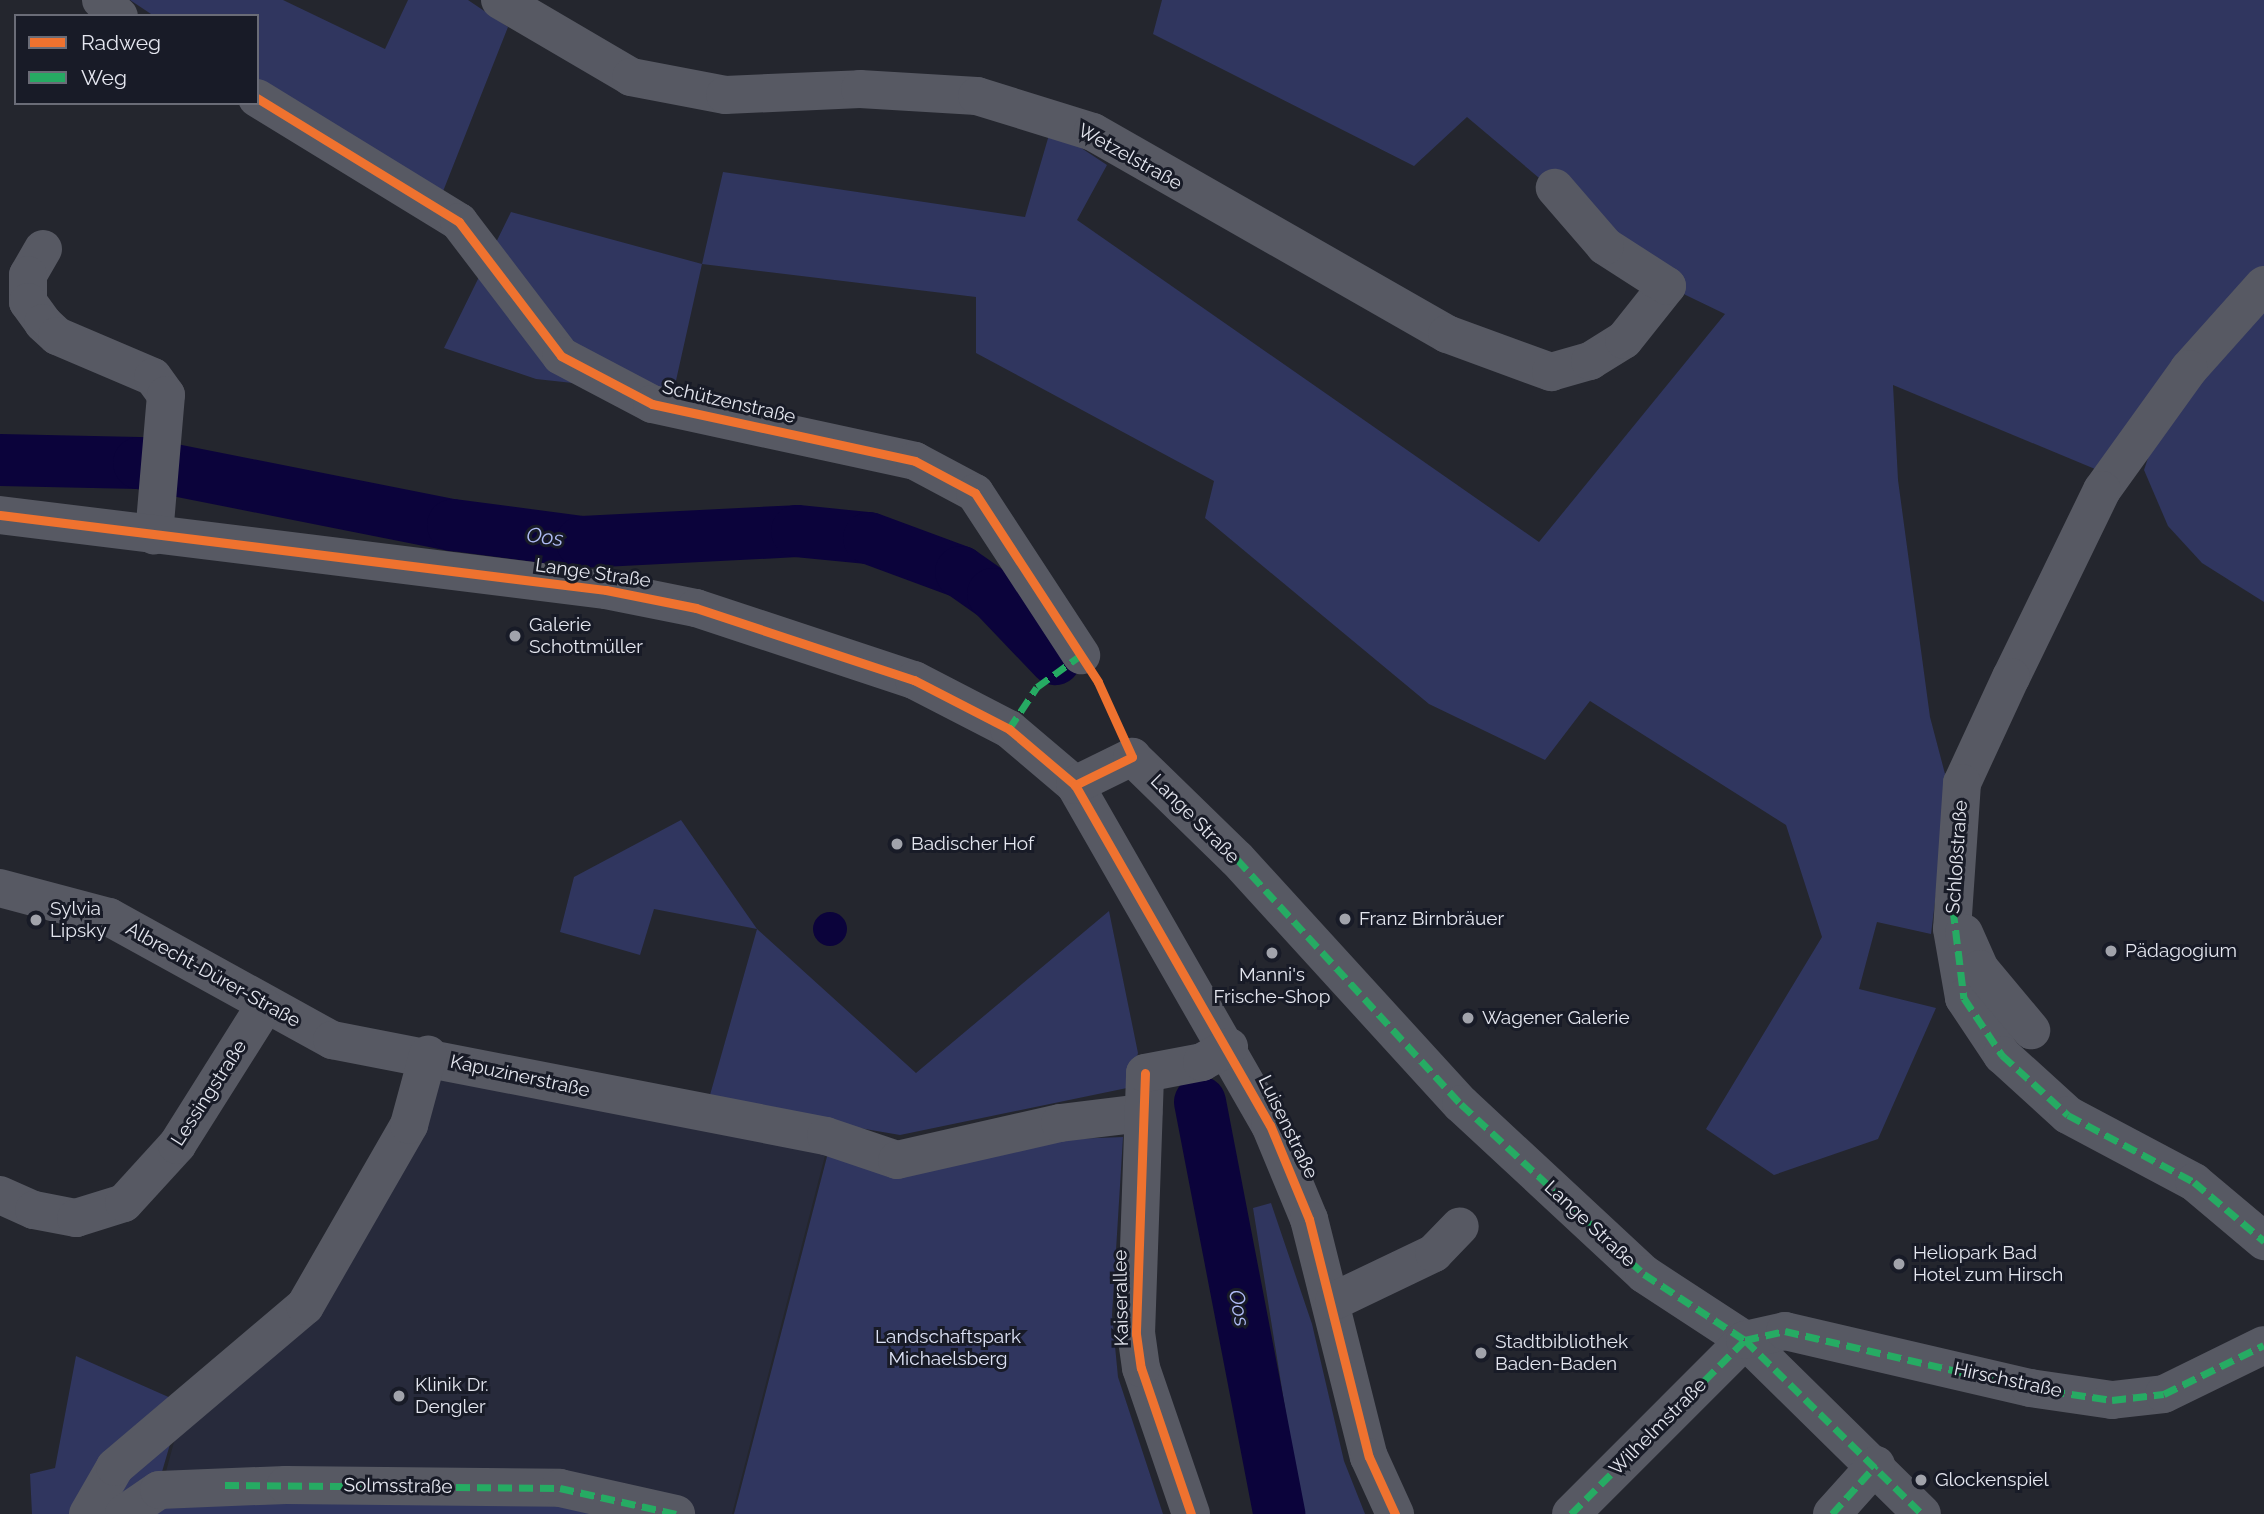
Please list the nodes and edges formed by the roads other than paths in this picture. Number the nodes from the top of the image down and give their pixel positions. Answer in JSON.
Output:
{"nodes":[{"id":1,"x":101,"y":0,"type":"edge"},
{"id":2,"x":500,"y":0,"type":"edge"},
{"id":3,"x":117,"y":14,"type":"edge"},
{"id":4,"x":259,"y":99,"type":"edge"},
{"id":5,"x":1555,"y":188,"type":"dead end"},
{"id":6,"x":43,"y":249,"type":"dead end"},
{"id":7,"x":2264,"y":285,"type":"edge"},
{"id":8,"x":0,"y":515,"type":"edge"},
{"id":9,"x":156,"y":517,"type":"junction"},
{"id":10,"x":1081,"y":655,"type":"dead end"},
{"id":11,"x":1075,"y":785,"type":"junction"},
{"id":12,"x":0,"y":888,"type":"edge"},
{"id":13,"x":1953,"y":908,"type":"junction"},
{"id":14,"x":264,"y":1007,"type":"junction"},
{"id":15,"x":2031,"y":1030,"type":"dead end"},
{"id":16,"x":1229,"y":1047,"type":"junction"},
{"id":17,"x":428,"y":1055,"type":"junction"},
{"id":18,"x":1143,"y":1112,"type":"junction"},
{"id":19,"x":0,"y":1195,"type":"edge"},
{"id":20,"x":1460,"y":1226,"type":"dead end"},
{"id":21,"x":2264,"y":1241,"type":"edge"},
{"id":22,"x":1334,"y":1301,"type":"junction"},
{"id":23,"x":1745,"y":1340,"type":"junction"},
{"id":24,"x":2264,"y":1345,"type":"edge"},
{"id":25,"x":1876,"y":1465,"type":"junction"},
{"id":26,"x":88,"y":1514,"type":"edge"},
{"id":27,"x":124,"y":1514,"type":"edge"},
{"id":28,"x":676,"y":1514,"type":"edge"},
{"id":29,"x":1191,"y":1514,"type":"edge"},
{"id":30,"x":1395,"y":1514,"type":"edge"},
{"id":31,"x":1571,"y":1514,"type":"edge"},
{"id":32,"x":1832,"y":1514,"type":"edge"},
{"id":33,"x":1922,"y":1514,"type":"edge"}],
"edges":[{"from":1,"to":3,"type":"street"},
{"from":2,"to":5,"type":"street","name":"Wetzelstraße"},
{"from":4,"to":10,"type":"street","name":"Schützenstraße"},
{"from":6,"to":9,"type":"street"},
{"from":7,"to":13,"type":"street","name":"Schloßstraße"},
{"from":8,"to":9,"type":"street","name":"Lange Straße"},
{"from":9,"to":11,"type":"street","name":"Lange Straße"},
{"from":11,"to":16,"type":"street","name":"Luisenstraße"},
{"from":11,"to":23,"type":"street","name":"Lange Straße"},
{"from":12,"to":14,"type":"street","name":"Albrecht-Dürer-Straße"},
{"from":13,"to":15,"type":"street"},
{"from":13,"to":21,"type":"street","name":"Schloßstraße"},
{"from":14,"to":17,"type":"street","name":"Albrecht-Dürer-Straße"},
{"from":14,"to":19,"type":"street","name":"Lessingstraße"},
{"from":16,"to":18,"type":"street","name":"Kaiserallee"},
{"from":16,"to":22,"type":"street","name":"Luisenstraße"},
{"from":17,"to":18,"type":"street","name":"Kapuzinerstraße"},
{"from":17,"to":26,"type":"street","name":"Kapuzinerstraße"},
{"from":18,"to":29,"type":"street","name":"Kaiserallee"},
{"from":20,"to":22,"type":"street"},
{"from":22,"to":30,"type":"street","name":"Luisenstraße"},
{"from":23,"to":24,"type":"street","name":"Hirschstraße"},
{"from":23,"to":25,"type":"street","name":"Lange Straße"},
{"from":23,"to":31,"type":"street","name":"Wilhelmstraße"},
{"from":25,"to":32,"type":"street"},
{"from":25,"to":33,"type":"street","name":"Lange Straße"},
{"from":27,"to":28,"type":"street","name":"Solmsstraße"}]}
